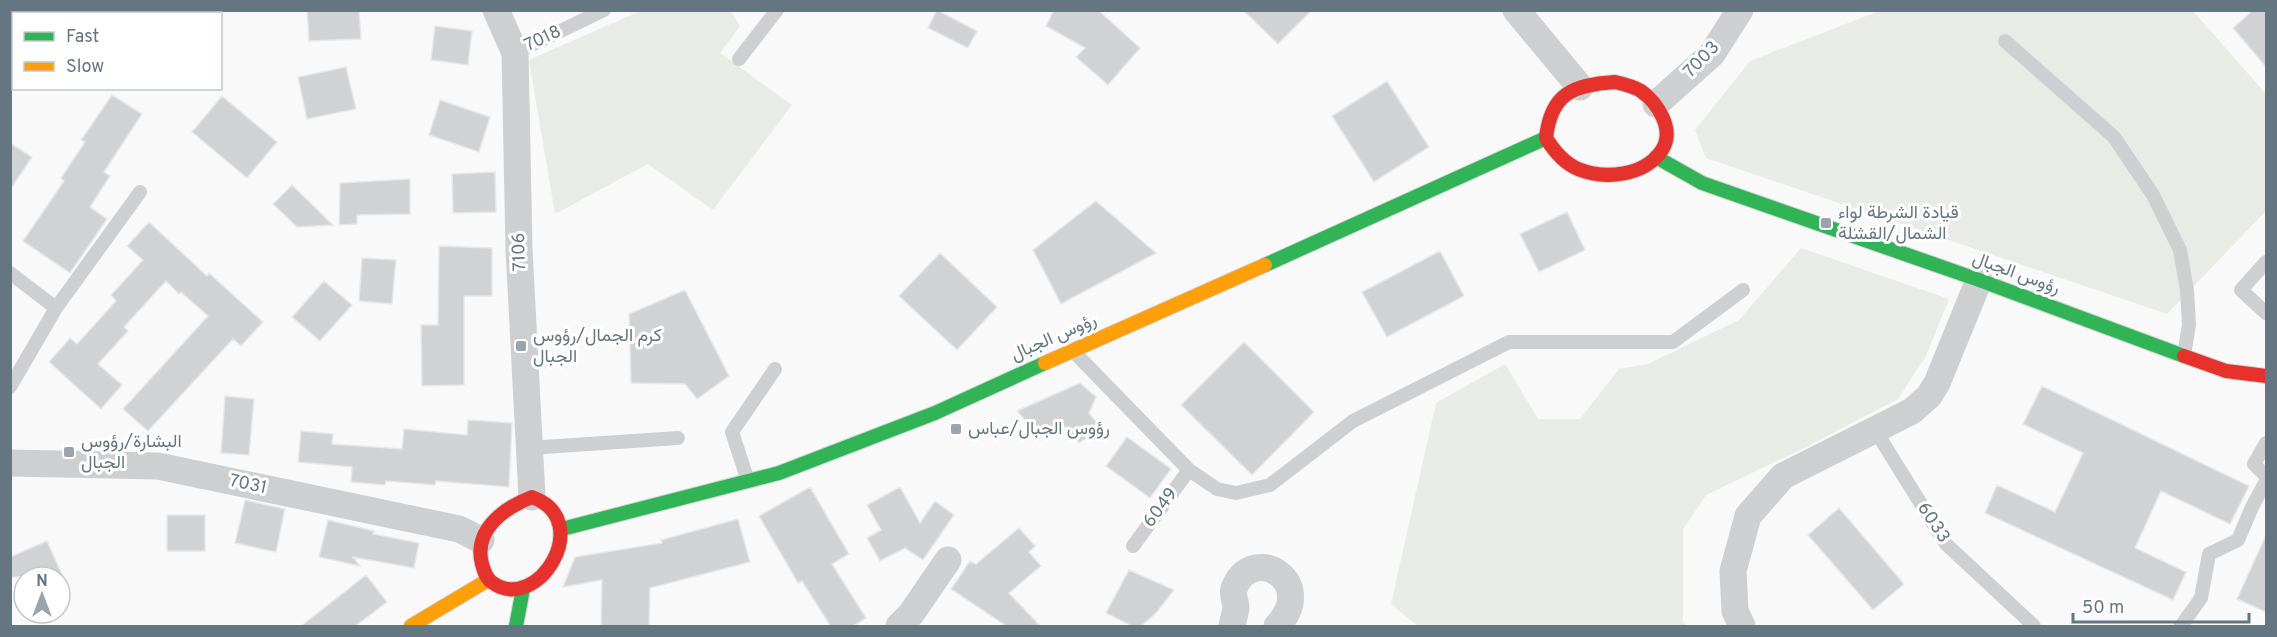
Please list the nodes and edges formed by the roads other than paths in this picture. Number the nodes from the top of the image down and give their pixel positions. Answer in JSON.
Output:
{"nodes":[{"id":1,"x":496,"y":10,"type":"edge"},
{"id":2,"x":604,"y":10,"type":"edge"},
{"id":3,"x":777,"y":10,"type":"edge"},
{"id":4,"x":1516,"y":10,"type":"edge"},
{"id":5,"x":1740,"y":10,"type":"edge"},
{"id":6,"x":2005,"y":41,"type":"dead end"},
{"id":7,"x":515,"y":53,"type":"junction"},
{"id":8,"x":739,"y":59,"type":"dead end"},
{"id":9,"x":1580,"y":87,"type":"junction"},
{"id":10,"x":1656,"y":104,"type":"junction"},
{"id":11,"x":1546,"y":138,"type":"junction"},
{"id":12,"x":1656,"y":157,"type":"junction"},
{"id":13,"x":140,"y":192,"type":"dead end"},
{"id":14,"x":2266,"y":262,"type":"edge"},
{"id":15,"x":10,"y":273,"type":"edge"},
{"id":16,"x":1979,"y":280,"type":"junction"},
{"id":17,"x":1743,"y":290,"type":"dead end"},
{"id":18,"x":56,"y":308,"type":"junction"},
{"id":19,"x":2266,"y":313,"type":"edge"},
{"id":20,"x":1071,"y":350,"type":"junction"},
{"id":21,"x":2184,"y":355,"type":"junction"},
{"id":22,"x":775,"y":369,"type":"dead end"},
{"id":23,"x":2266,"y":376,"type":"edge"},
{"id":24,"x":10,"y":387,"type":"edge"},
{"id":25,"x":1875,"y":430,"type":"junction"},
{"id":26,"x":678,"y":438,"type":"dead end"},
{"id":27,"x":2266,"y":443,"type":"edge"},
{"id":28,"x":529,"y":448,"type":"junction"},
{"id":29,"x":10,"y":463,"type":"edge"},
{"id":30,"x":1190,"y":470,"type":"junction"},
{"id":31,"x":2266,"y":476,"type":"edge"},
{"id":32,"x":748,"y":481,"type":"junction"},
{"id":33,"x":2266,"y":481,"type":"edge"},
{"id":34,"x":532,"y":498,"type":"junction"},
{"id":35,"x":561,"y":529,"type":"junction"},
{"id":36,"x":481,"y":540,"type":"junction"},
{"id":37,"x":1133,"y":546,"type":"dead end"},
{"id":38,"x":948,"y":560,"type":"dead end"},
{"id":39,"x":488,"y":580,"type":"junction"},
{"id":40,"x":523,"y":589,"type":"junction"},
{"id":41,"x":2181,"y":626,"type":"edge"},
{"id":42,"x":411,"y":627,"type":"edge"},
{"id":43,"x":516,"y":627,"type":"edge"},
{"id":44,"x":899,"y":627,"type":"edge"},
{"id":45,"x":1232,"y":627,"type":"edge"},
{"id":46,"x":1277,"y":627,"type":"edge"},
{"id":47,"x":1742,"y":627,"type":"edge"},
{"id":48,"x":2034,"y":627,"type":"edge"}],
"edges":[{"from":1,"to":7,"type":"street","name":"7106"},
{"from":2,"to":7,"type":"lane","name":"7018"},
{"from":3,"to":8,"type":"lane"},
{"from":4,"to":9,"type":"street"},
{"from":5,"to":10,"type":"street","name":"7003"},
{"from":6,"to":21,"type":"lane"},
{"from":7,"to":28,"type":"street","name":"7106"},
{"from":9,"to":10,"type":"street"},
{"from":9,"to":11,"type":"street"},
{"from":10,"to":12,"type":"street"},
{"from":11,"to":12,"type":"street"},
{"from":11,"to":20,"type":"street","name":"رؤوس الجبال"},
{"from":12,"to":16,"type":"street","name":"رؤوس الجبال"},
{"from":13,"to":18,"type":"lane"},
{"from":14,"to":19,"type":"lane"},
{"from":15,"to":18,"type":"lane"},
{"from":16,"to":21,"type":"street","name":"رؤوس الجبال"},
{"from":16,"to":25,"type":"street"},
{"from":17,"to":30,"type":"lane"},
{"from":18,"to":24,"type":"lane"},
{"from":20,"to":30,"type":"lane"},
{"from":20,"to":32,"type":"street","name":"رؤوس الجبال"},
{"from":21,"to":23,"type":"street","name":"رؤوس الجبال"},
{"from":22,"to":32,"type":"lane"},
{"from":25,"to":47,"type":"street"},
{"from":25,"to":48,"type":"lane","name":"6033"},
{"from":26,"to":28,"type":"lane"},
{"from":27,"to":31,"type":"lane"},
{"from":28,"to":34,"type":"street","name":"7106"},
{"from":29,"to":36,"type":"street","name":"7031"},
{"from":30,"to":37,"type":"lane","name":"6049"},
{"from":32,"to":35,"type":"street","name":"رؤوس الجبال"},
{"from":33,"to":41,"type":"lane"},
{"from":34,"to":35,"type":"street"},
{"from":34,"to":36,"type":"street"},
{"from":35,"to":40,"type":"street"},
{"from":36,"to":39,"type":"street"},
{"from":38,"to":44,"type":"street"},
{"from":39,"to":40,"type":"street"},
{"from":39,"to":42,"type":"street"},
{"from":40,"to":43,"type":"street"},
{"from":45,"to":46,"type":"street"}]}
